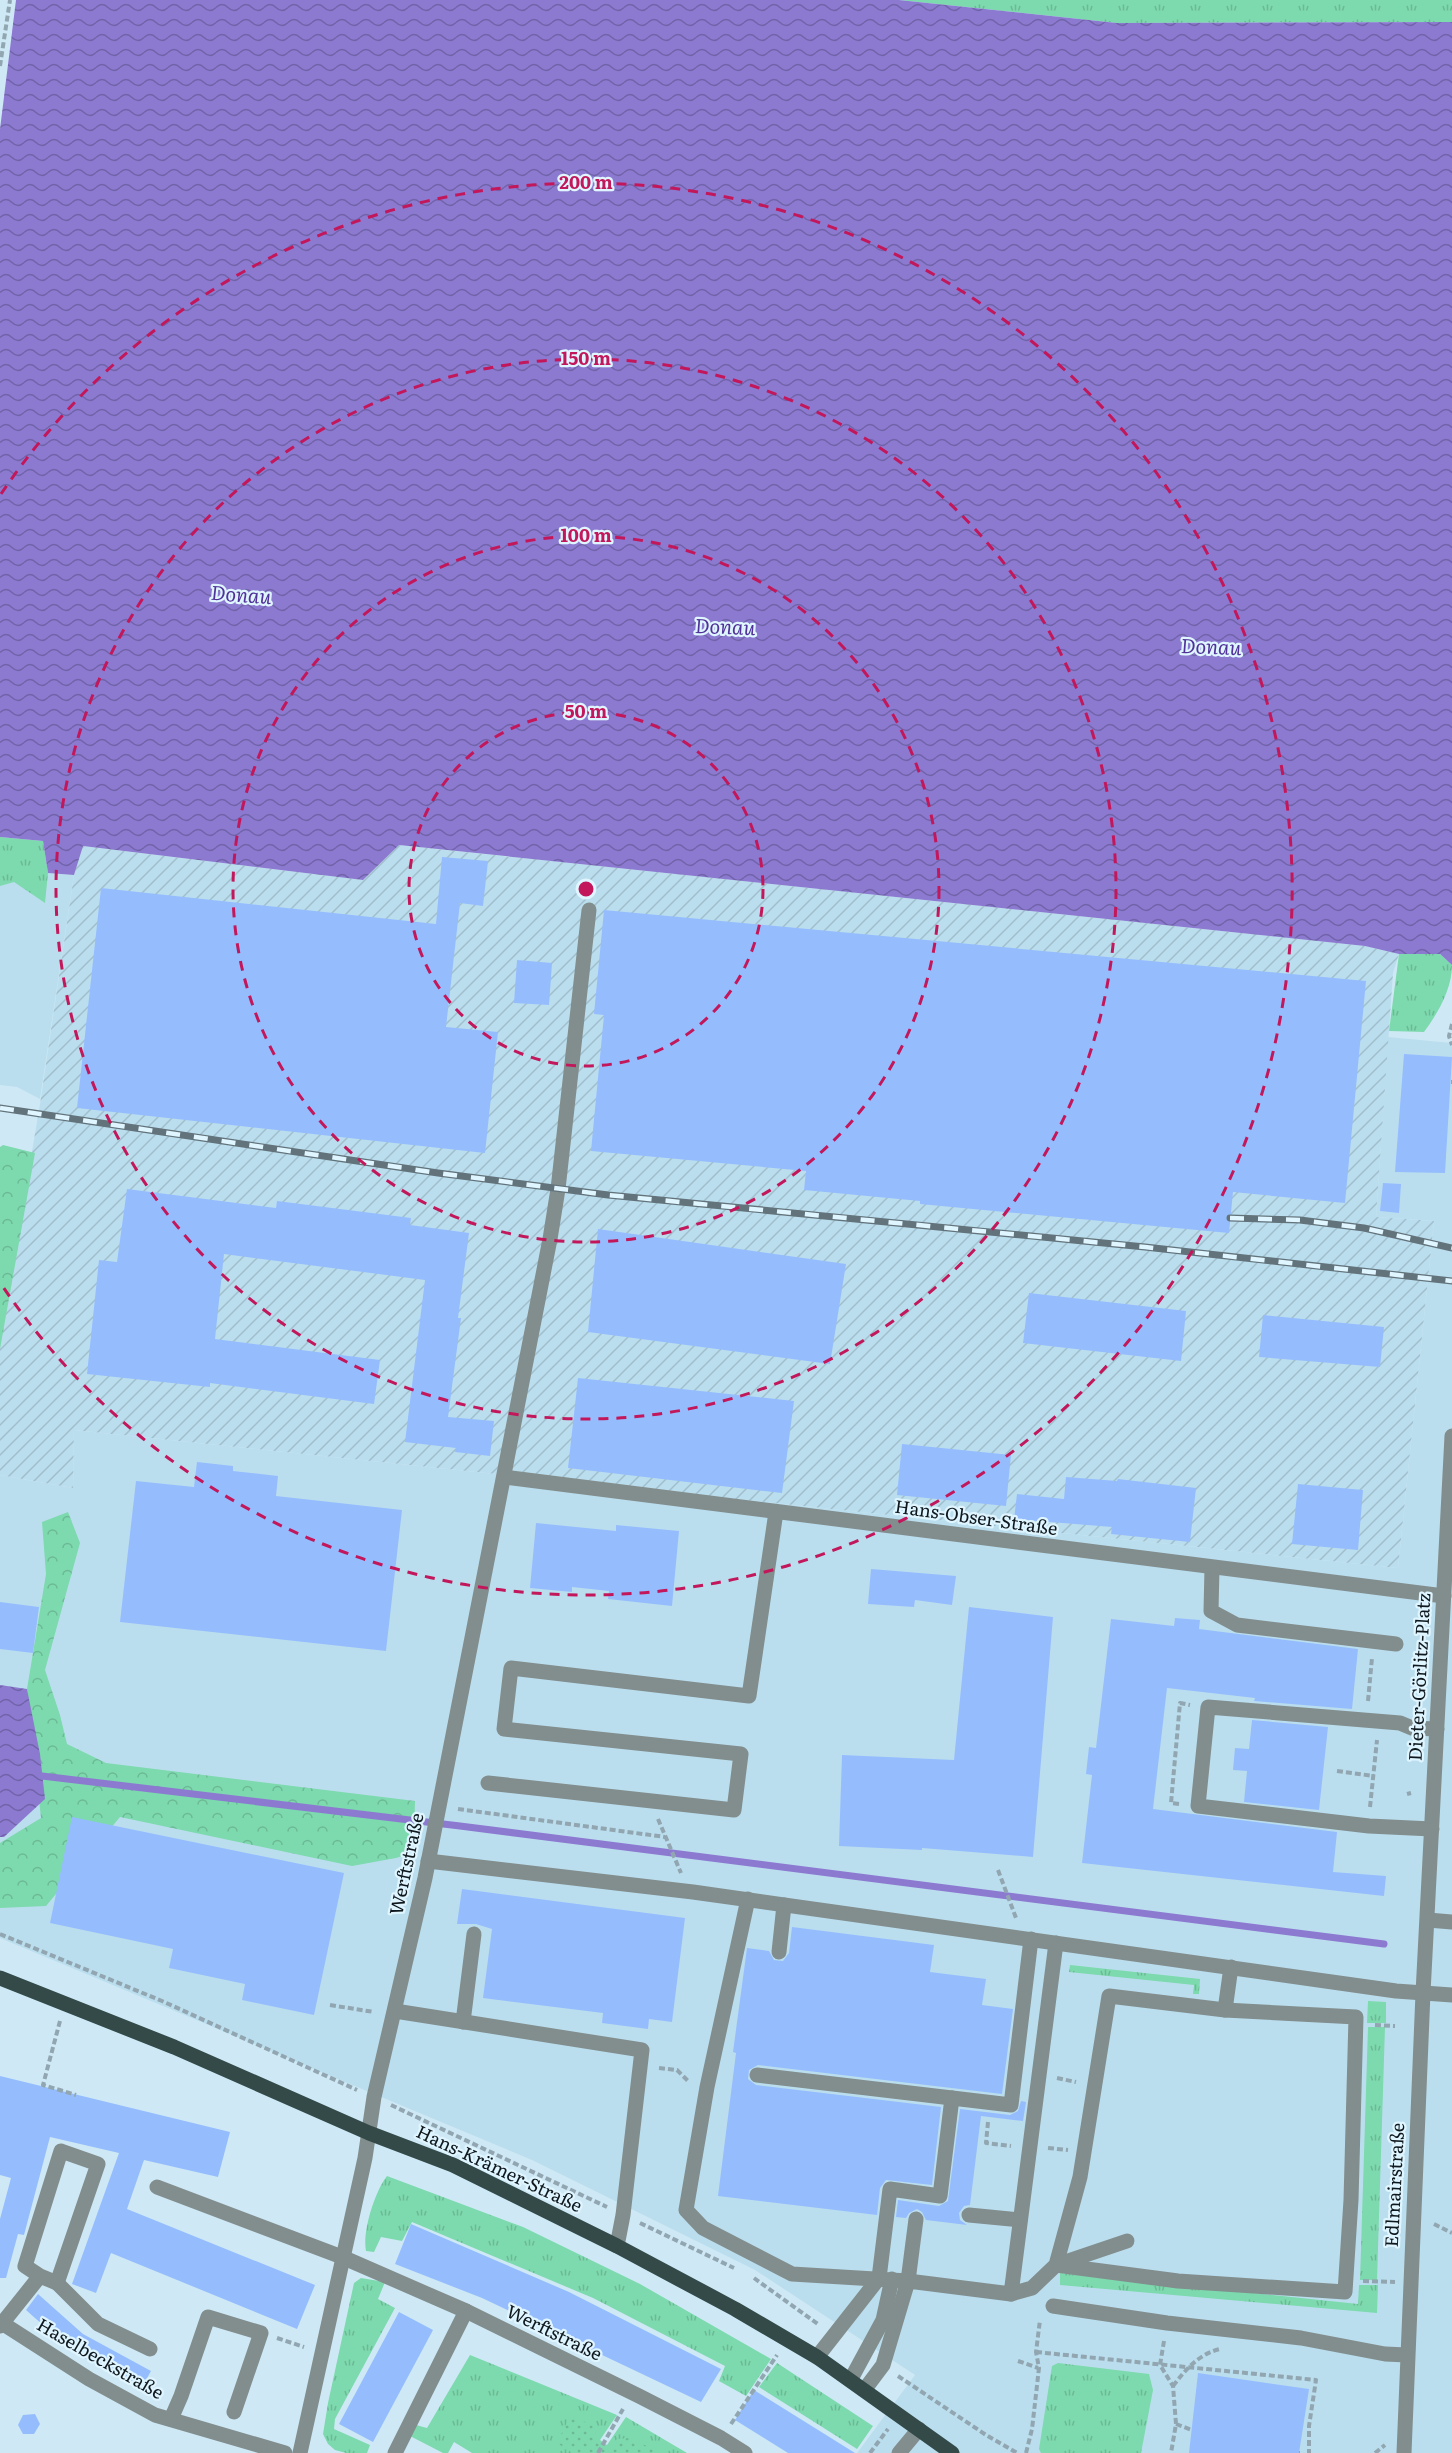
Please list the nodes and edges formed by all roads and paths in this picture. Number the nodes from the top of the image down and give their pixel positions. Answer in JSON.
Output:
{"nodes":[{"id":1,"x":10,"y":0,"type":"edge"},
{"id":2,"x":0,"y":66,"type":"edge"},
{"id":3,"x":589,"y":910,"type":"dead end"},
{"id":4,"x":1452,"y":1024,"type":"edge"},
{"id":5,"x":1451,"y":1036,"type":"edge"},
{"id":6,"x":1452,"y":1045,"type":"edge"},
{"id":7,"x":1452,"y":1436,"type":"edge"},
{"id":8,"x":504,"y":1477,"type":"junction"},
{"id":9,"x":776,"y":1512,"type":"junction"},
{"id":10,"x":1212,"y":1568,"type":"junction"},
{"id":11,"x":1444,"y":1596,"type":"junction"},
{"id":12,"x":1447,"y":1627,"type":"edge"},
{"id":13,"x":1374,"y":1642,"type":"junction"},
{"id":14,"x":1396,"y":1644,"type":"dead end"},
{"id":15,"x":1208,"y":1707,"type":"junction"},
{"id":16,"x":1372,"y":1720,"type":"junction"},
{"id":17,"x":1437,"y":1729,"type":"junction"},
{"id":18,"x":1337,"y":1771,"type":"dead end"},
{"id":19,"x":1374,"y":1776,"type":"junction"},
{"id":20,"x":488,"y":1783,"type":"dead end"},
{"id":21,"x":439,"y":1806,"type":"junction"},
{"id":22,"x":1198,"y":1806,"type":"junction"},
{"id":23,"x":658,"y":1821,"type":"dead end"},
{"id":24,"x":1368,"y":1826,"type":"junction"},
{"id":25,"x":1432,"y":1829,"type":"junction"},
{"id":26,"x":665,"y":1837,"type":"junction"},
{"id":27,"x":429,"y":1857,"type":"junction"},
{"id":28,"x":680,"y":1869,"type":"dead end"},
{"id":29,"x":998,"y":1870,"type":"dead end"},
{"id":30,"x":748,"y":1899,"type":"junction"},
{"id":31,"x":784,"y":1905,"type":"junction"},
{"id":32,"x":1014,"y":1912,"type":"dead end"},
{"id":33,"x":1428,"y":1920,"type":"junction"},
{"id":34,"x":1452,"y":1923,"type":"edge"},
{"id":35,"x":0,"y":1934,"type":"edge"},
{"id":36,"x":474,"y":1934,"type":"dead end"},
{"id":37,"x":1031,"y":1939,"type":"junction"},
{"id":38,"x":1056,"y":1943,"type":"junction"},
{"id":39,"x":779,"y":1952,"type":"dead end"},
{"id":40,"x":1231,"y":1967,"type":"junction"},
{"id":41,"x":0,"y":1978,"type":"edge"},
{"id":42,"x":1424,"y":1993,"type":"junction"},
{"id":43,"x":1452,"y":1995,"type":"edge"},
{"id":44,"x":65,"y":2004,"type":"junction"},
{"id":45,"x":330,"y":2005,"type":"dead end"},
{"id":46,"x":1225,"y":2010,"type":"junction"},
{"id":47,"x":395,"y":2011,"type":"junction"},
{"id":48,"x":463,"y":2022,"type":"junction"},
{"id":49,"x":677,"y":2070,"type":"dead end"},
{"id":50,"x":1039,"y":2074,"type":"junction"},
{"id":51,"x":757,"y":2075,"type":"dead end"},
{"id":52,"x":346,"y":2084,"type":"dead end"},
{"id":53,"x":694,"y":2086,"type":"dead end"},
{"id":54,"x":1095,"y":2087,"type":"junction"},
{"id":55,"x":76,"y":2095,"type":"dead end"},
{"id":56,"x":952,"y":2098,"type":"junction"},
{"id":57,"x":399,"y":2109,"type":"dead end"},
{"id":58,"x":989,"y":2117,"type":"dead end"},
{"id":59,"x":369,"y":2133,"type":"junction"},
{"id":60,"x":986,"y":2143,"type":"dead end"},
{"id":61,"x":157,"y":2187,"type":"dead end"},
{"id":62,"x":623,"y":2215,"type":"junction"},
{"id":63,"x":969,"y":2215,"type":"dead end"},
{"id":64,"x":916,"y":2219,"type":"dead end"},
{"id":65,"x":1020,"y":2220,"type":"junction"},
{"id":66,"x":1434,"y":2224,"type":"dead end"},
{"id":67,"x":1452,"y":2233,"type":"edge"},
{"id":68,"x":1127,"y":2241,"type":"dead end"},
{"id":69,"x":617,"y":2246,"type":"junction"},
{"id":70,"x":342,"y":2257,"type":"junction"},
{"id":71,"x":1056,"y":2265,"type":"junction"},
{"id":72,"x":742,"y":2272,"type":"dead end"},
{"id":73,"x":40,"y":2276,"type":"junction"},
{"id":74,"x":752,"y":2277,"type":"dead end"},
{"id":75,"x":886,"y":2279,"type":"junction"},
{"id":76,"x":908,"y":2281,"type":"junction"},
{"id":77,"x":1347,"y":2281,"type":"junction"},
{"id":78,"x":1388,"y":2282,"type":"dead end"},
{"id":79,"x":57,"y":2283,"type":"junction"},
{"id":80,"x":1011,"y":2294,"type":"junction"},
{"id":81,"x":1053,"y":2306,"type":"dead end"},
{"id":82,"x":466,"y":2311,"type":"junction"},
{"id":83,"x":1041,"y":2317,"type":"dead end"},
{"id":84,"x":1,"y":2323,"type":"edge"},
{"id":85,"x":261,"y":2333,"type":"junction"},
{"id":86,"x":835,"y":2336,"type":"junction"},
{"id":87,"x":308,"y":2348,"type":"dead end"},
{"id":88,"x":150,"y":2349,"type":"dead end"},
{"id":89,"x":1036,"y":2352,"type":"junction"},
{"id":90,"x":1209,"y":2352,"type":"dead end"},
{"id":91,"x":777,"y":2355,"type":"dead end"},
{"id":92,"x":1407,"y":2355,"type":"junction"},
{"id":93,"x":817,"y":2357,"type":"junction"},
{"id":94,"x":1018,"y":2361,"type":"dead end"},
{"id":95,"x":1160,"y":2365,"type":"junction"},
{"id":96,"x":883,"y":2366,"type":"junction"},
{"id":97,"x":1187,"y":2367,"type":"junction"},
{"id":98,"x":1039,"y":2368,"type":"junction"},
{"id":99,"x":851,"y":2379,"type":"junction"},
{"id":100,"x":1173,"y":2386,"type":"junction"},
{"id":101,"x":865,"y":2390,"type":"junction"},
{"id":102,"x":633,"y":2393,"type":"junction"},
{"id":103,"x":234,"y":2412,"type":"dead end"},
{"id":104,"x":899,"y":2414,"type":"junction"},
{"id":105,"x":171,"y":2419,"type":"junction"},
{"id":106,"x":1176,"y":2424,"type":"junction"},
{"id":107,"x":919,"y":2429,"type":"junction"},
{"id":108,"x":1192,"y":2430,"type":"dead end"},
{"id":109,"x":721,"y":2438,"type":"junction"},
{"id":110,"x":285,"y":2453,"type":"edge"},
{"id":111,"x":300,"y":2453,"type":"edge"},
{"id":112,"x":395,"y":2453,"type":"edge"},
{"id":113,"x":598,"y":2453,"type":"edge"},
{"id":114,"x":745,"y":2453,"type":"edge"},
{"id":115,"x":870,"y":2453,"type":"edge"},
{"id":116,"x":899,"y":2453,"type":"edge"},
{"id":117,"x":952,"y":2453,"type":"edge"},
{"id":118,"x":1017,"y":2453,"type":"edge"},
{"id":119,"x":1026,"y":2453,"type":"edge"},
{"id":120,"x":1173,"y":2453,"type":"edge"},
{"id":121,"x":1309,"y":2453,"type":"edge"},
{"id":122,"x":1404,"y":2453,"type":"edge"}],
"edges":[{"from":1,"to":2,"type":"path"},
{"from":3,"to":8,"type":"street","name":"Werftstraße"},
{"from":4,"to":5,"type":"path"},
{"from":5,"to":6,"type":"path"},
{"from":7,"to":11,"type":"street","name":"Dieter-Görlitz-Platz"},
{"from":8,"to":9,"type":"street","name":"Hans-Obser-Straße"},
{"from":8,"to":21,"type":"street","name":"Werftstraße"},
{"from":9,"to":10,"type":"street","name":"Hans-Obser-Straße"},
{"from":9,"to":20,"type":"street"},
{"from":10,"to":11,"type":"street","name":"Hans-Obser-Straße"},
{"from":10,"to":13,"type":"street"},
{"from":11,"to":12,"type":"street","name":"Dieter-Görlitz-Platz"},
{"from":12,"to":17,"type":"street","name":"Dieter-Görlitz-Platz"},
{"from":13,"to":14,"type":"street"},
{"from":13,"to":16,"type":"path"},
{"from":15,"to":16,"type":"street"},
{"from":15,"to":22,"type":"street"},
{"from":15,"to":22,"type":"path"},
{"from":16,"to":17,"type":"street"},
{"from":16,"to":19,"type":"path"},
{"from":17,"to":25,"type":"street","name":"Dieter-Görlitz-Platz"},
{"from":18,"to":19,"type":"path"},
{"from":19,"to":24,"type":"path"},
{"from":21,"to":26,"type":"path"},
{"from":21,"to":27,"type":"street","name":"Werftstraße"},
{"from":22,"to":24,"type":"street"},
{"from":23,"to":26,"type":"path"},
{"from":24,"to":25,"type":"street"},
{"from":25,"to":33,"type":"street","name":"Dieter-Görlitz-Platz"},
{"from":26,"to":28,"type":"path"},
{"from":27,"to":30,"type":"street"},
{"from":27,"to":47,"type":"street","name":"Werftstraße"},
{"from":29,"to":32,"type":"path"},
{"from":30,"to":31,"type":"street"},
{"from":30,"to":75,"type":"street"},
{"from":31,"to":37,"type":"street"},
{"from":31,"to":39,"type":"street"},
{"from":33,"to":34,"type":"street"},
{"from":33,"to":42,"type":"street","name":"Edlmairstraße"},
{"from":35,"to":52,"type":"path"},
{"from":36,"to":48,"type":"street"},
{"from":37,"to":38,"type":"street"},
{"from":37,"to":56,"type":"street"},
{"from":38,"to":40,"type":"street"},
{"from":38,"to":50,"type":"street"},
{"from":40,"to":42,"type":"street"},
{"from":40,"to":46,"type":"street"},
{"from":41,"to":44,"type":"main road","name":"Hans-Krämer-Straße"},
{"from":42,"to":43,"type":"street"},
{"from":42,"to":92,"type":"street","name":"Edlmairstraße"},
{"from":44,"to":55,"type":"path"},
{"from":44,"to":59,"type":"main road","name":"Hans-Krämer-Straße"},
{"from":45,"to":47,"type":"path"},
{"from":46,"to":54,"type":"street"},
{"from":46,"to":77,"type":"street"},
{"from":47,"to":48,"type":"street"},
{"from":47,"to":59,"type":"street","name":"Werftstraße"},
{"from":48,"to":62,"type":"street"},
{"from":49,"to":53,"type":"path"},
{"from":50,"to":54,"type":"path"},
{"from":50,"to":65,"type":"street"},
{"from":51,"to":56,"type":"street"},
{"from":54,"to":71,"type":"street"},
{"from":56,"to":75,"type":"street"},
{"from":57,"to":62,"type":"path"},
{"from":58,"to":60,"type":"path"},
{"from":59,"to":69,"type":"main road","name":"Hans-Krämer-Straße"},
{"from":59,"to":70,"type":"street","name":"Werftstraße"},
{"from":61,"to":70,"type":"street"},
{"from":62,"to":69,"type":"street"},
{"from":62,"to":72,"type":"path"},
{"from":63,"to":65,"type":"street"},
{"from":64,"to":76,"type":"street"},
{"from":65,"to":80,"type":"street"},
{"from":66,"to":67,"type":"path"},
{"from":68,"to":71,"type":"street"},
{"from":69,"to":93,"type":"main road","name":"Hans-Krämer-Straße"},
{"from":70,"to":82,"type":"street","name":"Werftstraße"},
{"from":70,"to":111,"type":"street","name":"Werftstraße"},
{"from":71,"to":77,"type":"street"},
{"from":71,"to":80,"type":"street"},
{"from":73,"to":79,"type":"street"},
{"from":73,"to":79,"type":"street"},
{"from":73,"to":84,"type":"street"},
{"from":74,"to":86,"type":"path"},
{"from":75,"to":76,"type":"street"},
{"from":75,"to":86,"type":"street"},
{"from":75,"to":99,"type":"street"},
{"from":76,"to":80,"type":"street"},
{"from":76,"to":96,"type":"street"},
{"from":77,"to":78,"type":"path"},
{"from":79,"to":88,"type":"street"},
{"from":81,"to":92,"type":"street"},
{"from":82,"to":102,"type":"street","name":"Werftstraße"},
{"from":82,"to":112,"type":"street"},
{"from":83,"to":89,"type":"path"},
{"from":84,"to":105,"type":"street","name":"Haselbeckstraße"},
{"from":85,"to":87,"type":"path"},
{"from":85,"to":103,"type":"street"},
{"from":85,"to":105,"type":"street"},
{"from":86,"to":93,"type":"street"},
{"from":89,"to":95,"type":"path"},
{"from":89,"to":98,"type":"path"},
{"from":90,"to":97,"type":"path"},
{"from":91,"to":109,"type":"path"},
{"from":92,"to":122,"type":"street","name":"Edlmairstraße"},
{"from":93,"to":99,"type":"main road","name":"Hans-Krämer-Straße"},
{"from":94,"to":98,"type":"path"},
{"from":95,"to":97,"type":"path"},
{"from":95,"to":100,"type":"path"},
{"from":96,"to":101,"type":"street"},
{"from":96,"to":118,"type":"path"},
{"from":97,"to":100,"type":"path"},
{"from":97,"to":121,"type":"path"},
{"from":98,"to":119,"type":"path"},
{"from":99,"to":101,"type":"main road","name":"Hans-Krämer-Straße"},
{"from":100,"to":106,"type":"path"},
{"from":101,"to":104,"type":"main road","name":"Hans-Krämer-Straße"},
{"from":102,"to":109,"type":"street","name":"Werftstraße"},
{"from":102,"to":113,"type":"path"},
{"from":104,"to":107,"type":"main road","name":"Hans-Krämer-Straße"},
{"from":104,"to":115,"type":"path"},
{"from":105,"to":110,"type":"street","name":"Haselbeckstraße"},
{"from":106,"to":108,"type":"path"},
{"from":106,"to":120,"type":"path"},
{"from":107,"to":116,"type":"street"},
{"from":107,"to":117,"type":"main road","name":"Hans-Krämer-Straße"},
{"from":109,"to":114,"type":"street","name":"Werftstraße"}]}
